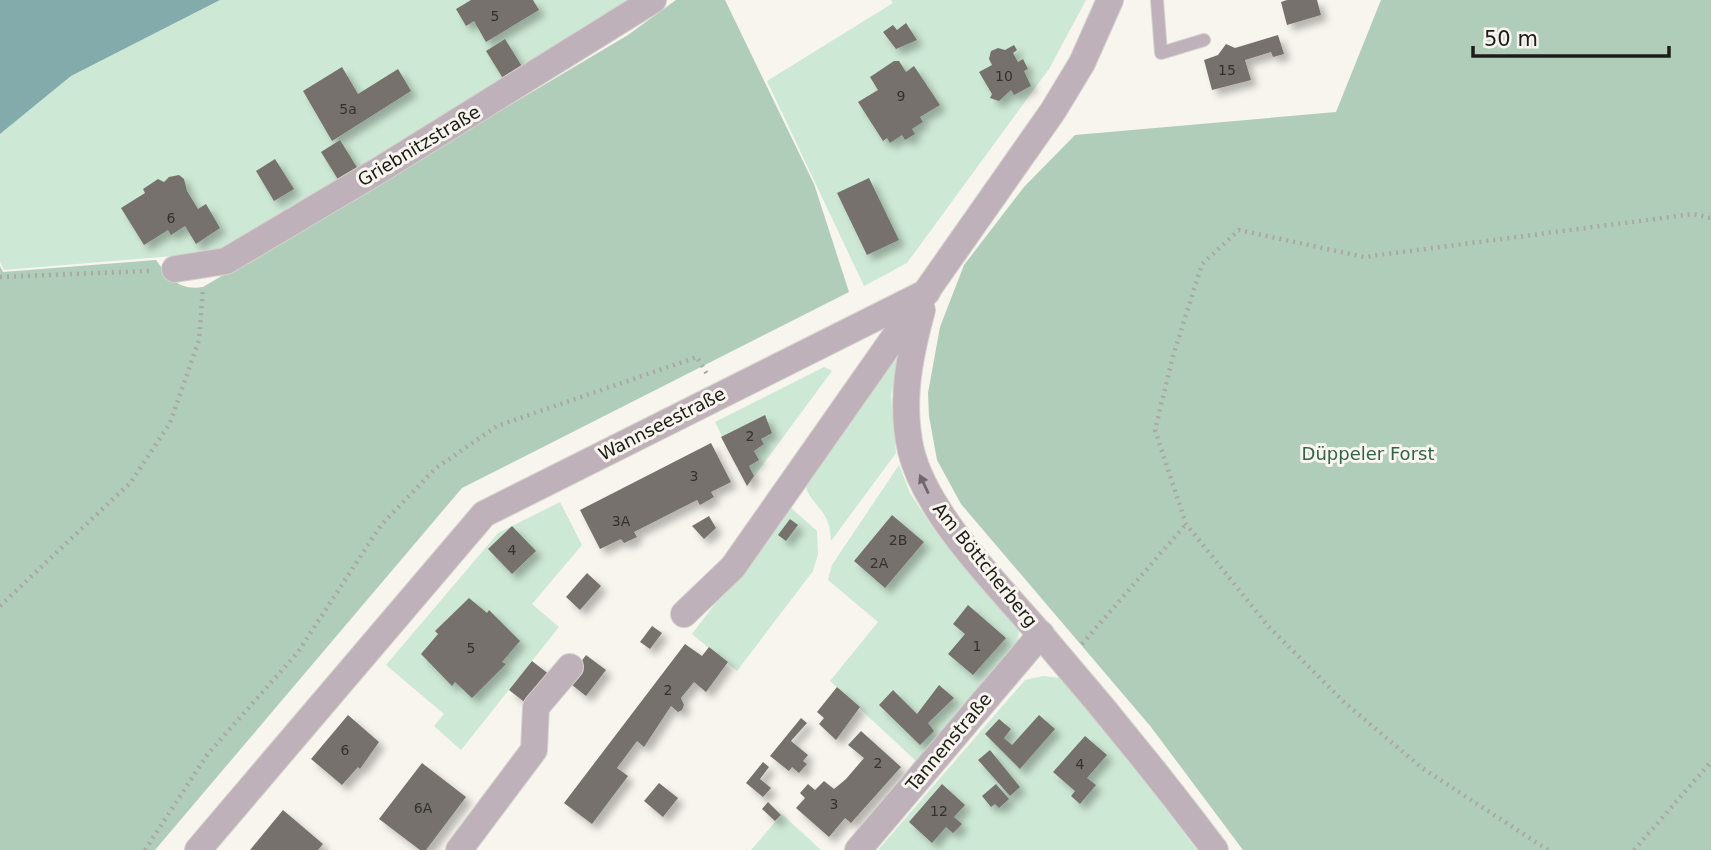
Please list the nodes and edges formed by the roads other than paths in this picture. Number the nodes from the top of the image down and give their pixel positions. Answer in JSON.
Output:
{"nodes":[{"id":1,"x":653,"y":0,"type":"edge"},
{"id":2,"x":1110,"y":0,"type":"edge"},
{"id":3,"x":1157,"y":0,"type":"edge"},
{"id":4,"x":1204,"y":40,"type":"dead end"},
{"id":5,"x":175,"y":269,"type":"road end"},
{"id":6,"x":927,"y":292,"type":"junction"},
{"id":7,"x":684,"y":614,"type":"dead end"},
{"id":8,"x":1041,"y":634,"type":"junction"},
{"id":9,"x":570,"y":667,"type":"dead end"},
{"id":10,"x":198,"y":850,"type":"edge"},
{"id":11,"x":459,"y":850,"type":"edge"},
{"id":12,"x":858,"y":850,"type":"edge"},
{"id":13,"x":1215,"y":850,"type":"edge"}],
"edges":[{"from":1,"to":5,"type":"street","name":"Griebnitzstraße"},
{"from":2,"to":6,"type":"street"},
{"from":3,"to":4,"type":"lane"},
{"from":6,"to":7,"type":"street"},
{"from":8,"to":6,"type":"street","name":"Am Böttcherberg","one_way":true},
{"from":6,"to":10,"type":"street","name":"Wannseestraße"},
{"from":8,"to":12,"type":"street","name":"Tannenstraße"},
{"from":8,"to":13,"type":"street","name":"Am Böttcherberg"},
{"from":9,"to":11,"type":"street"}]}
